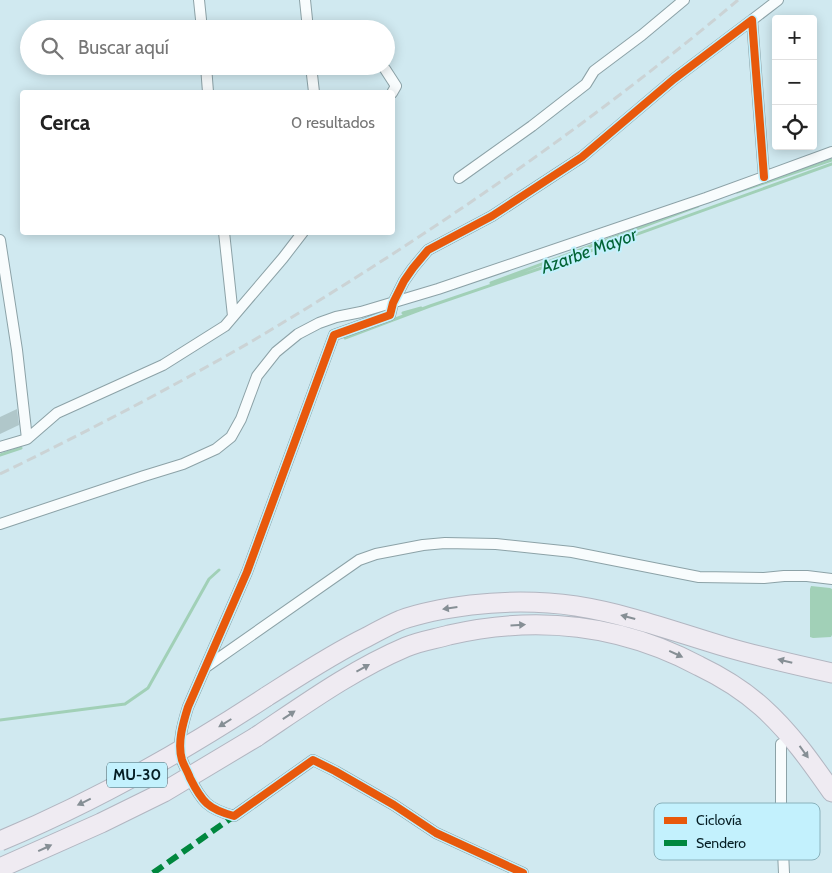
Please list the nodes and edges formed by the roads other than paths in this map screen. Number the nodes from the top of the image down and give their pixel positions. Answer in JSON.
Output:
{"nodes":[{"id":1,"x":199,"y":0,"type":"edge"},
{"id":2,"x":305,"y":0,"type":"edge"},
{"id":3,"x":684,"y":0,"type":"edge"},
{"id":4,"x":778,"y":0,"type":"edge"},
{"id":5,"x":201,"y":20,"type":"edge"},
{"id":6,"x":307,"y":20,"type":"edge"},
{"id":7,"x":752,"y":20,"type":"junction"},
{"id":8,"x":207,"y":75,"type":"edge"},
{"id":9,"x":312,"y":75,"type":"edge"},
{"id":10,"x":389,"y":75,"type":"edge"},
{"id":11,"x":208,"y":90,"type":"edge"},
{"id":12,"x":314,"y":90,"type":"edge"},
{"id":13,"x":394,"y":90,"type":"edge"},
{"id":14,"x":832,"y":152,"type":"edge"},
{"id":15,"x":764,"y":177,"type":"junction"},
{"id":16,"x":459,"y":178,"type":"dead end"},
{"id":17,"x":224,"y":235,"type":"edge"},
{"id":18,"x":301,"y":235,"type":"edge"},
{"id":19,"x":0,"y":240,"type":"edge"},
{"id":20,"x":393,"y":303,"type":"junction"},
{"id":21,"x":233,"y":316,"type":"junction"},
{"id":22,"x":27,"y":438,"type":"junction"},
{"id":23,"x":0,"y":447,"type":"edge"},
{"id":24,"x":0,"y":524,"type":"edge"},
{"id":25,"x":832,"y":579,"type":"edge"},
{"id":26,"x":205,"y":668,"type":"junction"},
{"id":27,"x":832,"y":673,"type":"edge"},
{"id":28,"x":781,"y":744,"type":"dead end"},
{"id":29,"x":832,"y":792,"type":"edge"},
{"id":30,"x":781,"y":803,"type":"edge"},
{"id":31,"x":0,"y":840,"type":"edge"},
{"id":32,"x":783,"y":860,"type":"edge"},
{"id":33,"x":0,"y":868,"type":"edge"},
{"id":34,"x":523,"y":873,"type":"edge"},
{"id":35,"x":784,"y":873,"type":"edge"}],
"edges":[{"from":1,"to":5,"type":"street"},
{"from":2,"to":6,"type":"street"},
{"from":3,"to":16,"type":"street"},
{"from":4,"to":7,"type":"street"},
{"from":7,"to":15,"type":"street"},
{"from":7,"to":20,"type":"street"},
{"from":8,"to":11,"type":"street"},
{"from":9,"to":12,"type":"street"},
{"from":10,"to":13,"type":"street"},
{"from":14,"to":15,"type":"street"},
{"from":15,"to":20,"type":"street"},
{"from":17,"to":21,"type":"street"},
{"from":18,"to":21,"type":"street"},
{"from":19,"to":22,"type":"street"},
{"from":20,"to":24,"type":"street"},
{"from":20,"to":26,"type":"street"},
{"from":21,"to":22,"type":"street"},
{"from":22,"to":23,"type":"street"},
{"from":25,"to":26,"type":"street"},
{"from":26,"to":34,"type":"street"},
{"from":27,"to":31,"type":"highway","number":"MU-30","one_way":true,"bridge":true},
{"from":28,"to":30,"type":"street"},
{"from":33,"to":29,"type":"highway","number":"MU-30","one_way":true,"bridge":true},
{"from":32,"to":35,"type":"street"}]}
